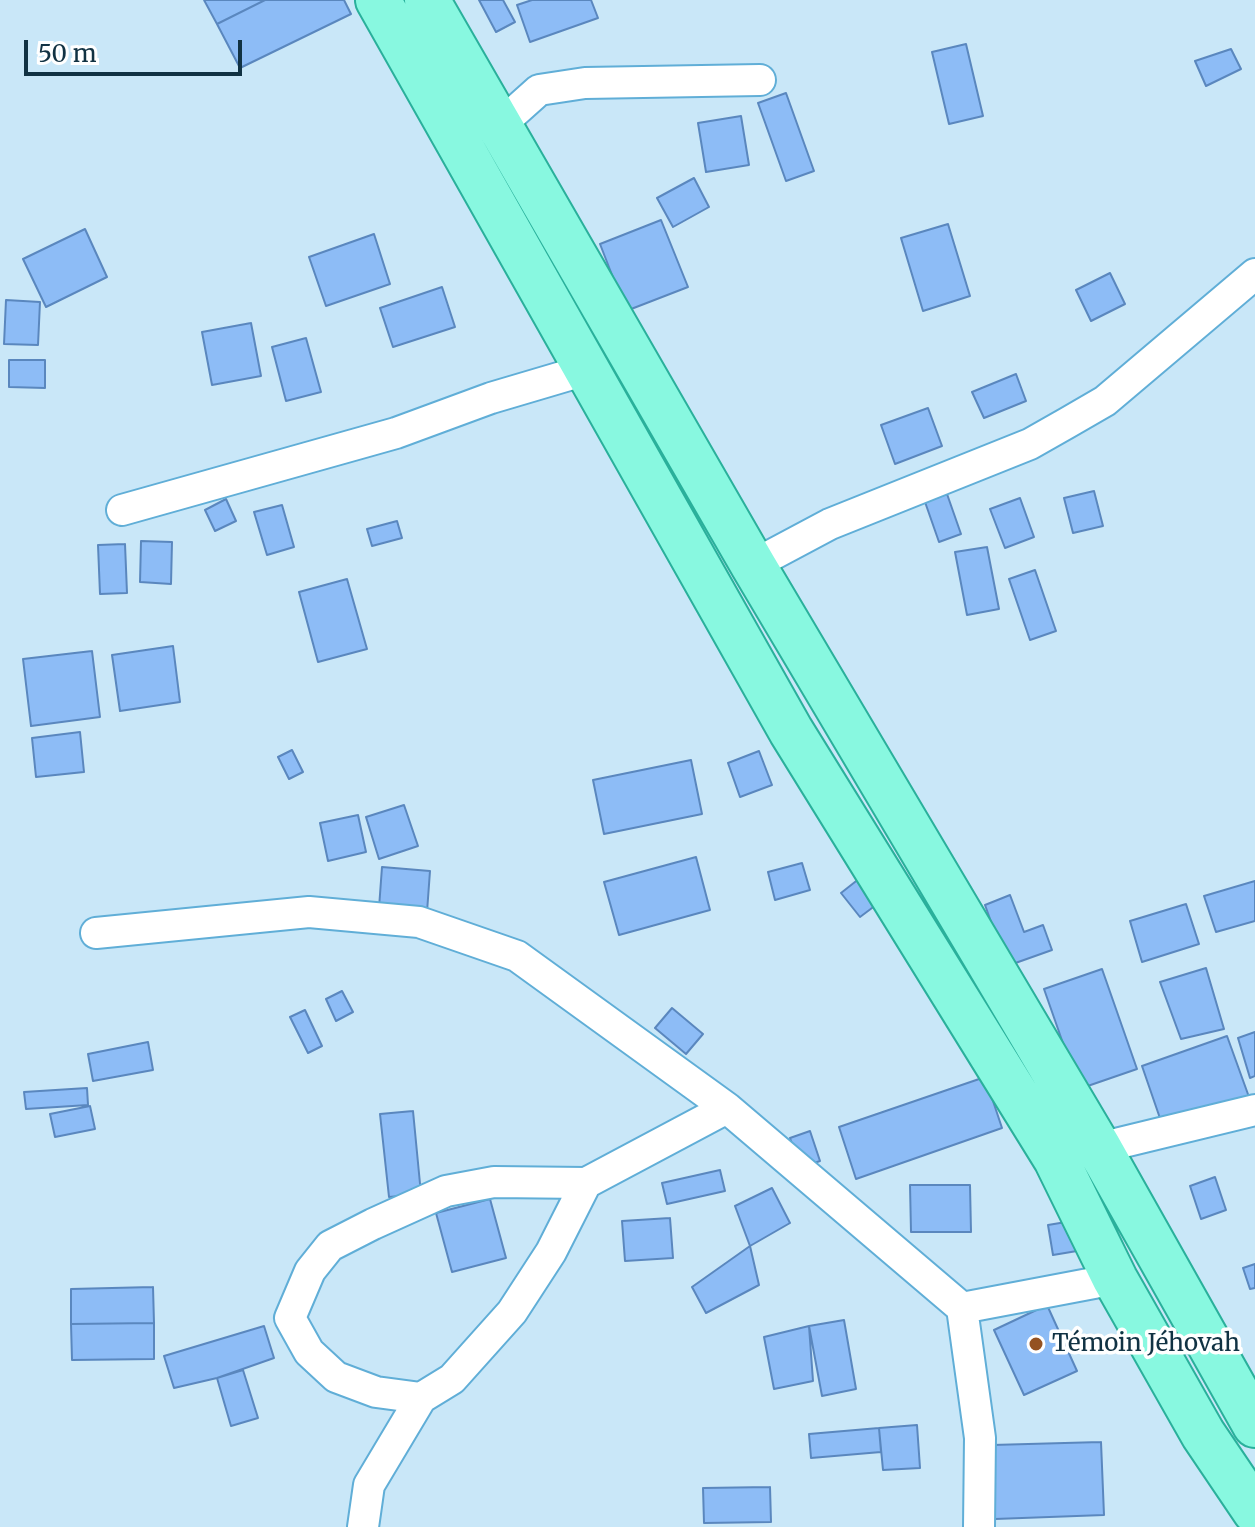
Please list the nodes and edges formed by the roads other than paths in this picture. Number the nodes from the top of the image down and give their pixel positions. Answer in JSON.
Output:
{"nodes":[{"id":1,"x":378,"y":0,"type":"edge"},
{"id":2,"x":427,"y":0,"type":"edge"},
{"id":3,"x":760,"y":80,"type":"dead end"},
{"id":4,"x":501,"y":124,"type":"junction"},
{"id":5,"x":1255,"y":274,"type":"edge"},
{"id":6,"x":589,"y":369,"type":"junction"},
{"id":7,"x":122,"y":510,"type":"dead end"},
{"id":8,"x":753,"y":565,"type":"junction"},
{"id":9,"x":96,"y":933,"type":"dead end"},
{"id":10,"x":727,"y":1108,"type":"junction"},
{"id":11,"x":1255,"y":1110,"type":"edge"},
{"id":12,"x":1099,"y":1148,"type":"junction"},
{"id":13,"x":586,"y":1183,"type":"junction"},
{"id":14,"x":1115,"y":1279,"type":"junction"},
{"id":15,"x":962,"y":1308,"type":"junction"},
{"id":16,"x":421,"y":1398,"type":"junction"},
{"id":17,"x":1255,"y":1425,"type":"edge"},
{"id":18,"x":1255,"y":1511,"type":"edge"},
{"id":19,"x":363,"y":1527,"type":"edge"},
{"id":20,"x":979,"y":1527,"type":"edge"}],
"edges":[{"from":1,"to":6,"type":"main road"},
{"from":2,"to":4,"type":"main road"},
{"from":3,"to":4,"type":"street"},
{"from":4,"to":8,"type":"main road"},
{"from":5,"to":8,"type":"street"},
{"from":6,"to":7,"type":"street"},
{"from":6,"to":14,"type":"main road"},
{"from":8,"to":12,"type":"main road"},
{"from":9,"to":10,"type":"street"},
{"from":10,"to":13,"type":"street"},
{"from":10,"to":15,"type":"street"},
{"from":11,"to":12,"type":"street"},
{"from":12,"to":17,"type":"main road"},
{"from":13,"to":16,"type":"street"},
{"from":13,"to":16,"type":"street"},
{"from":14,"to":15,"type":"street"},
{"from":14,"to":18,"type":"main road"},
{"from":15,"to":20,"type":"street"},
{"from":16,"to":19,"type":"street"}]}
